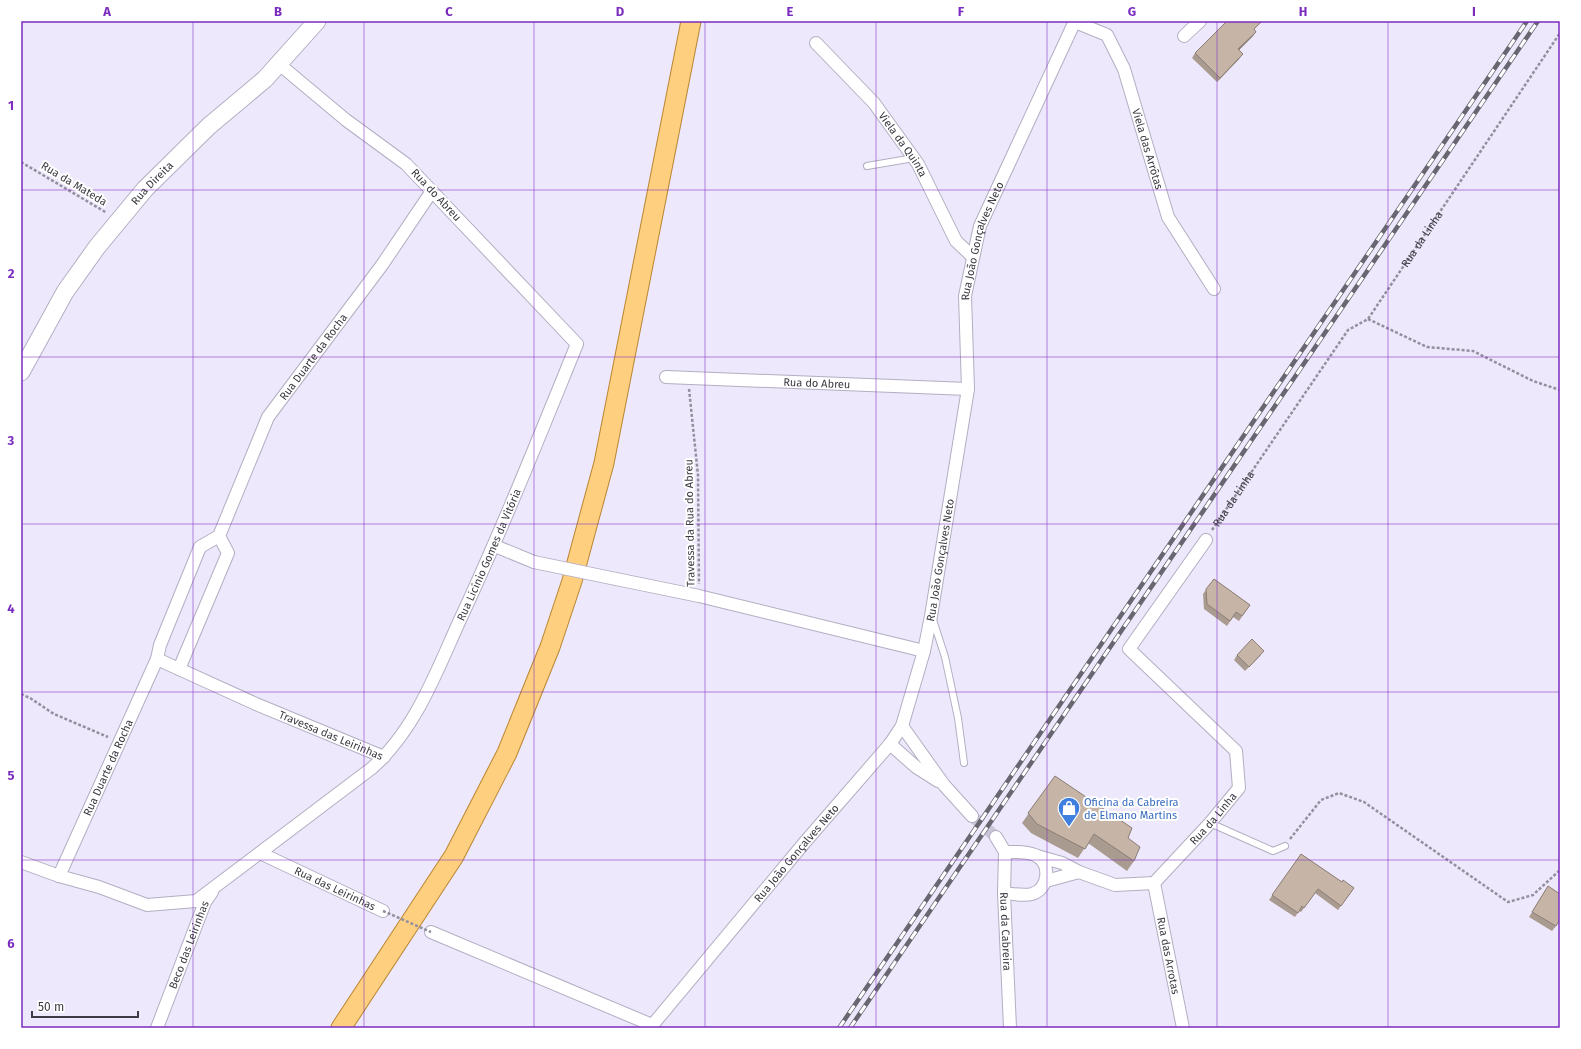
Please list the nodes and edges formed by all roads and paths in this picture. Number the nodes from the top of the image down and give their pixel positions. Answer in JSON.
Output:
{"nodes":[{"id":1,"x":317,"y":21,"type":"edge"},
{"id":2,"x":691,"y":21,"type":"edge"},
{"id":3,"x":1075,"y":21,"type":"edge"},
{"id":4,"x":1200,"y":21,"type":"edge"},
{"id":5,"x":1560,"y":33,"type":"edge"},
{"id":6,"x":1184,"y":36,"type":"dead end"},
{"id":7,"x":816,"y":43,"type":"dead end"},
{"id":8,"x":279,"y":64,"type":"junction"},
{"id":9,"x":914,"y":158,"type":"junction"},
{"id":10,"x":21,"y":162,"type":"edge"},
{"id":11,"x":867,"y":166,"type":"dead end"},
{"id":12,"x":432,"y":191,"type":"junction"},
{"id":13,"x":119,"y":220,"type":"junction"},
{"id":14,"x":973,"y":257,"type":"junction"},
{"id":15,"x":1214,"y":289,"type":"dead end"},
{"id":16,"x":1368,"y":319,"type":"junction"},
{"id":17,"x":577,"y":344,"type":"joint"},
{"id":18,"x":21,"y":372,"type":"edge"},
{"id":19,"x":666,"y":377,"type":"dead end"},
{"id":20,"x":687,"y":377,"type":"junction"},
{"id":21,"x":968,"y":389,"type":"junction"},
{"id":22,"x":1560,"y":390,"type":"edge"},
{"id":23,"x":219,"y":536,"type":"junction"},
{"id":24,"x":1206,"y":540,"type":"joint"},
{"id":25,"x":495,"y":546,"type":"junction"},
{"id":26,"x":699,"y":596,"type":"junction"},
{"id":27,"x":931,"y":616,"type":"junction"},
{"id":28,"x":924,"y":652,"type":"junction"},
{"id":29,"x":156,"y":659,"type":"junction"},
{"id":30,"x":179,"y":670,"type":"junction"},
{"id":31,"x":21,"y":694,"type":"edge"},
{"id":32,"x":902,"y":726,"type":"junction"},
{"id":33,"x":120,"y":741,"type":"junction"},
{"id":34,"x":890,"y":744,"type":"junction"},
{"id":35,"x":384,"y":757,"type":"junction"},
{"id":36,"x":964,"y":763,"type":"dead end"},
{"id":37,"x":944,"y":785,"type":"junction"},
{"id":38,"x":972,"y":816,"type":"tunnel mouth"},
{"id":39,"x":1210,"y":823,"type":"junction"},
{"id":40,"x":996,"y":837,"type":"tunnel mouth"},
{"id":41,"x":1285,"y":846,"type":"joint"},
{"id":42,"x":1005,"y":852,"type":"junction"},
{"id":43,"x":260,"y":853,"type":"junction"},
{"id":44,"x":1037,"y":856,"type":"junction"},
{"id":45,"x":21,"y":862,"type":"edge"},
{"id":46,"x":1560,"y":870,"type":"edge"},
{"id":47,"x":1079,"y":872,"type":"junction"},
{"id":48,"x":59,"y":876,"type":"junction"},
{"id":49,"x":1046,"y":881,"type":"junction"},
{"id":50,"x":1154,"y":883,"type":"junction"},
{"id":51,"x":216,"y":886,"type":"junction"},
{"id":52,"x":1004,"y":893,"type":"junction"},
{"id":53,"x":383,"y":911,"type":"joint"},
{"id":54,"x":431,"y":932,"type":"joint"},
{"id":55,"x":651,"y":1026,"type":"edge"},
{"id":56,"x":157,"y":1028,"type":"edge"},
{"id":57,"x":341,"y":1028,"type":"edge"},
{"id":58,"x":1010,"y":1028,"type":"edge"},
{"id":59,"x":1183,"y":1028,"type":"edge"}],
"edges":[{"from":1,"to":8,"type":"main road","name":"Rua Direita"},
{"from":2,"to":57,"type":"main road"},
{"from":3,"to":14,"type":"street","name":"Rua João Gonçalves Neto"},
{"from":3,"to":15,"type":"street","name":"Viela das Arrôtas"},
{"from":4,"to":6,"type":"street"},
{"from":5,"to":16,"type":"path","name":"Rua da Linha"},
{"from":7,"to":9,"type":"street","name":"Viela da Quinta"},
{"from":8,"to":12,"type":"street","name":"Rua do Abreu"},
{"from":8,"to":13,"type":"main road","name":"Rua Direita"},
{"from":9,"to":11,"type":"lane"},
{"from":9,"to":14,"type":"street","name":"Viela da Quinta"},
{"from":10,"to":13,"type":"path","name":"Rua da Mateda"},
{"from":12,"to":17,"type":"street","name":"Rua do Abreu"},
{"from":12,"to":23,"type":"street","name":"Rua Duarte da Rocha"},
{"from":13,"to":18,"type":"main road","name":"Rua Direita"},
{"from":14,"to":21,"type":"street","name":"Rua João Gonçalves Neto"},
{"from":16,"to":22,"type":"path"},
{"from":16,"to":24,"type":"path","name":"Rua da Linha"},
{"from":17,"to":25,"type":"street","name":"Rua Licínio Gomes da Vitória"},
{"from":19,"to":20,"type":"street","name":"Rua do Abreu"},
{"from":20,"to":21,"type":"street","name":"Rua do Abreu"},
{"from":20,"to":26,"type":"path","name":"Travessa da Rua do Abreu"},
{"from":21,"to":27,"type":"street","name":"Rua João Gonçalves Neto"},
{"from":23,"to":29,"type":"street","name":"Rua Duarte da Rocha"},
{"from":23,"to":30,"type":"street"},
{"from":24,"to":39,"type":"street","name":"Rua da Linha"},
{"from":25,"to":26,"type":"street","bridge":true},
{"from":25,"to":35,"type":"street","name":"Rua Licínio Gomes da Vitória"},
{"from":26,"to":28,"type":"street"},
{"from":27,"to":28,"type":"street","name":"Rua João Gonçalves Neto"},
{"from":27,"to":36,"type":"lane"},
{"from":28,"to":32,"type":"street","name":"Rua João Gonçalves Neto"},
{"from":29,"to":30,"type":"street","name":"Travessa das Leirinhas"},
{"from":29,"to":33,"type":"street","name":"Rua Duarte da Rocha"},
{"from":30,"to":35,"type":"street","name":"Travessa das Leirinhas"},
{"from":31,"to":33,"type":"path"},
{"from":32,"to":34,"type":"street","name":"Rua João Gonçalves Neto"},
{"from":32,"to":37,"type":"street"},
{"from":33,"to":48,"type":"street","name":"Rua Duarte da Rocha"},
{"from":34,"to":37,"type":"street"},
{"from":34,"to":55,"type":"street","name":"Rua João Gonçalves Neto"},
{"from":35,"to":43,"type":"street","name":"Travessa das Leirinhas"},
{"from":37,"to":38,"type":"street"},
{"from":39,"to":41,"type":"lane"},
{"from":39,"to":50,"type":"street","name":"Rua da Linha"},
{"from":40,"to":42,"type":"street"},
{"from":41,"to":46,"type":"path"},
{"from":42,"to":44,"type":"street"},
{"from":42,"to":52,"type":"street","name":"Rua da Cabreira"},
{"from":43,"to":51,"type":"street"},
{"from":43,"to":53,"type":"street","name":"Rua das Leirinhas"},
{"from":44,"to":47,"type":"street"},
{"from":44,"to":49,"type":"street"},
{"from":45,"to":48,"type":"street"},
{"from":47,"to":49,"type":"street"},
{"from":47,"to":50,"type":"street"},
{"from":48,"to":51,"type":"street"},
{"from":49,"to":52,"type":"street"},
{"from":50,"to":59,"type":"street","name":"Rua das Arrotas"},
{"from":51,"to":56,"type":"street","name":"Beco das Leirinhas"},
{"from":52,"to":58,"type":"street","name":"Rua da Cabreira"},
{"from":53,"to":54,"type":"path","name":"Rua das Leirinhas","bridge":true},
{"from":54,"to":55,"type":"street"}]}
